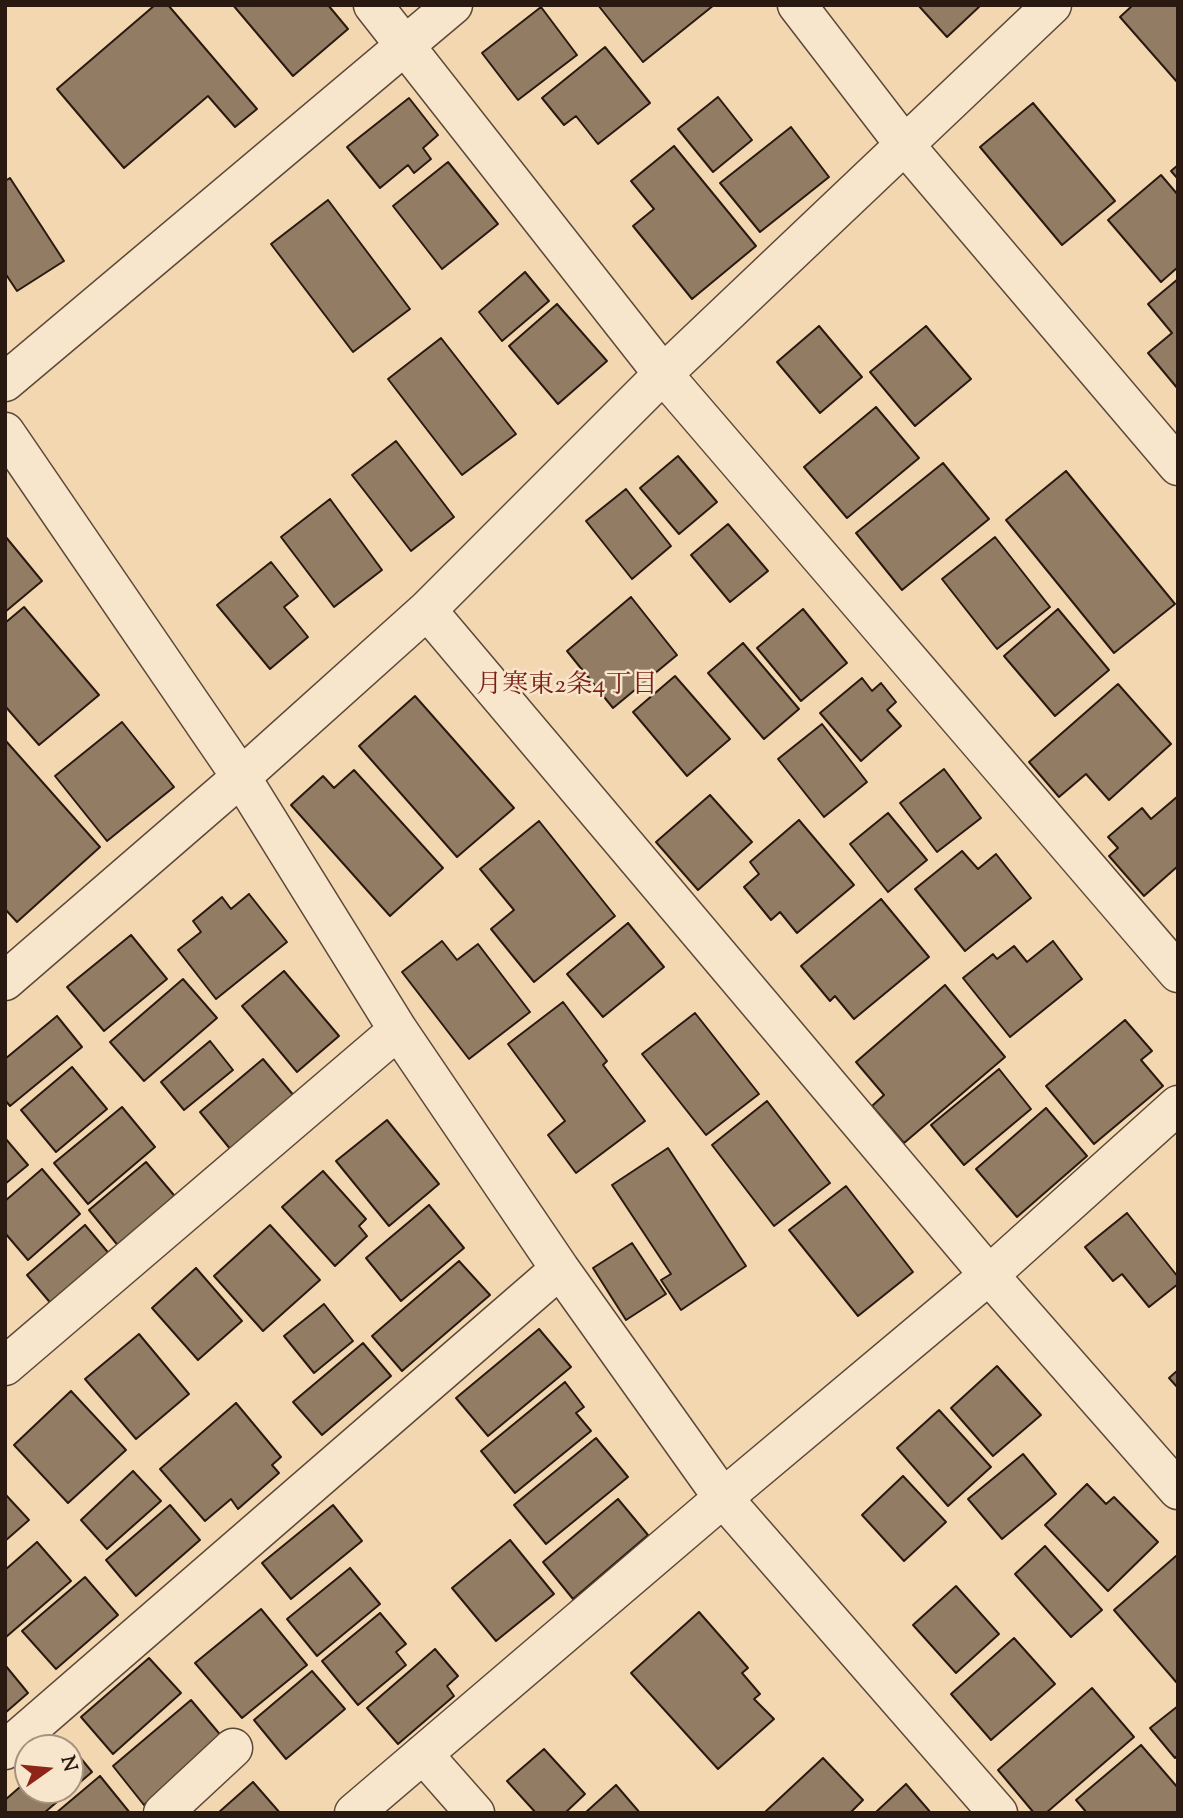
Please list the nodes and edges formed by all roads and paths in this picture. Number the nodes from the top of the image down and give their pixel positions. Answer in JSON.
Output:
{"nodes":[{"id":1,"x":373,"y":5,"type":"edge"},
{"id":2,"x":453,"y":5,"type":"edge"},
{"id":3,"x":797,"y":5,"type":"edge"},
{"id":4,"x":1052,"y":5,"type":"edge"},
{"id":5,"x":404,"y":45,"type":"junction"},
{"id":6,"x":904,"y":144,"type":"junction"},
{"id":7,"x":663,"y":374,"type":"junction"},
{"id":8,"x":5,"y":382,"type":"edge"},
{"id":9,"x":5,"y":432,"type":"edge"},
{"id":10,"x":1178,"y":466,"type":"edge"},
{"id":11,"x":427,"y":610,"type":"junction"},
{"id":12,"x":241,"y":777,"type":"junction"},
{"id":13,"x":1178,"y":973,"type":"edge"},
{"id":14,"x":5,"y":981,"type":"edge"},
{"id":15,"x":398,"y":1030,"type":"junction"},
{"id":16,"x":1178,"y":1105,"type":"edge"},
{"id":17,"x":560,"y":1269,"type":"junction"},
{"id":18,"x":989,"y":1275,"type":"junction"},
{"id":19,"x":5,"y":1366,"type":"edge"},
{"id":20,"x":1178,"y":1490,"type":"edge"},
{"id":21,"x":723,"y":1498,"type":"junction"},
{"id":22,"x":233,"y":1748,"type":"dead end"},
{"id":23,"x":5,"y":1750,"type":"edge"},
{"id":24,"x":423,"y":1754,"type":"junction"},
{"id":25,"x":163,"y":1813,"type":"edge"},
{"id":26,"x":354,"y":1813,"type":"edge"},
{"id":27,"x":475,"y":1813,"type":"edge"},
{"id":28,"x":998,"y":1813,"type":"edge"}],
"edges":[{"from":1,"to":5,"type":"street"},
{"from":2,"to":5,"type":"street"},
{"from":3,"to":6,"type":"street"},
{"from":4,"to":6,"type":"street"},
{"from":5,"to":7,"type":"street"},
{"from":5,"to":8,"type":"street"},
{"from":6,"to":7,"type":"street"},
{"from":6,"to":10,"type":"street"},
{"from":7,"to":11,"type":"street"},
{"from":7,"to":13,"type":"street"},
{"from":9,"to":12,"type":"street"},
{"from":11,"to":12,"type":"street"},
{"from":11,"to":18,"type":"street"},
{"from":12,"to":14,"type":"street"},
{"from":12,"to":15,"type":"street"},
{"from":15,"to":17,"type":"street"},
{"from":15,"to":19,"type":"street"},
{"from":16,"to":18,"type":"street"},
{"from":17,"to":21,"type":"street"},
{"from":17,"to":23,"type":"street"},
{"from":18,"to":20,"type":"street"},
{"from":18,"to":21,"type":"street"},
{"from":21,"to":24,"type":"street"},
{"from":21,"to":28,"type":"street"},
{"from":22,"to":25,"type":"street"},
{"from":24,"to":26,"type":"street"},
{"from":24,"to":27,"type":"street"}]}
